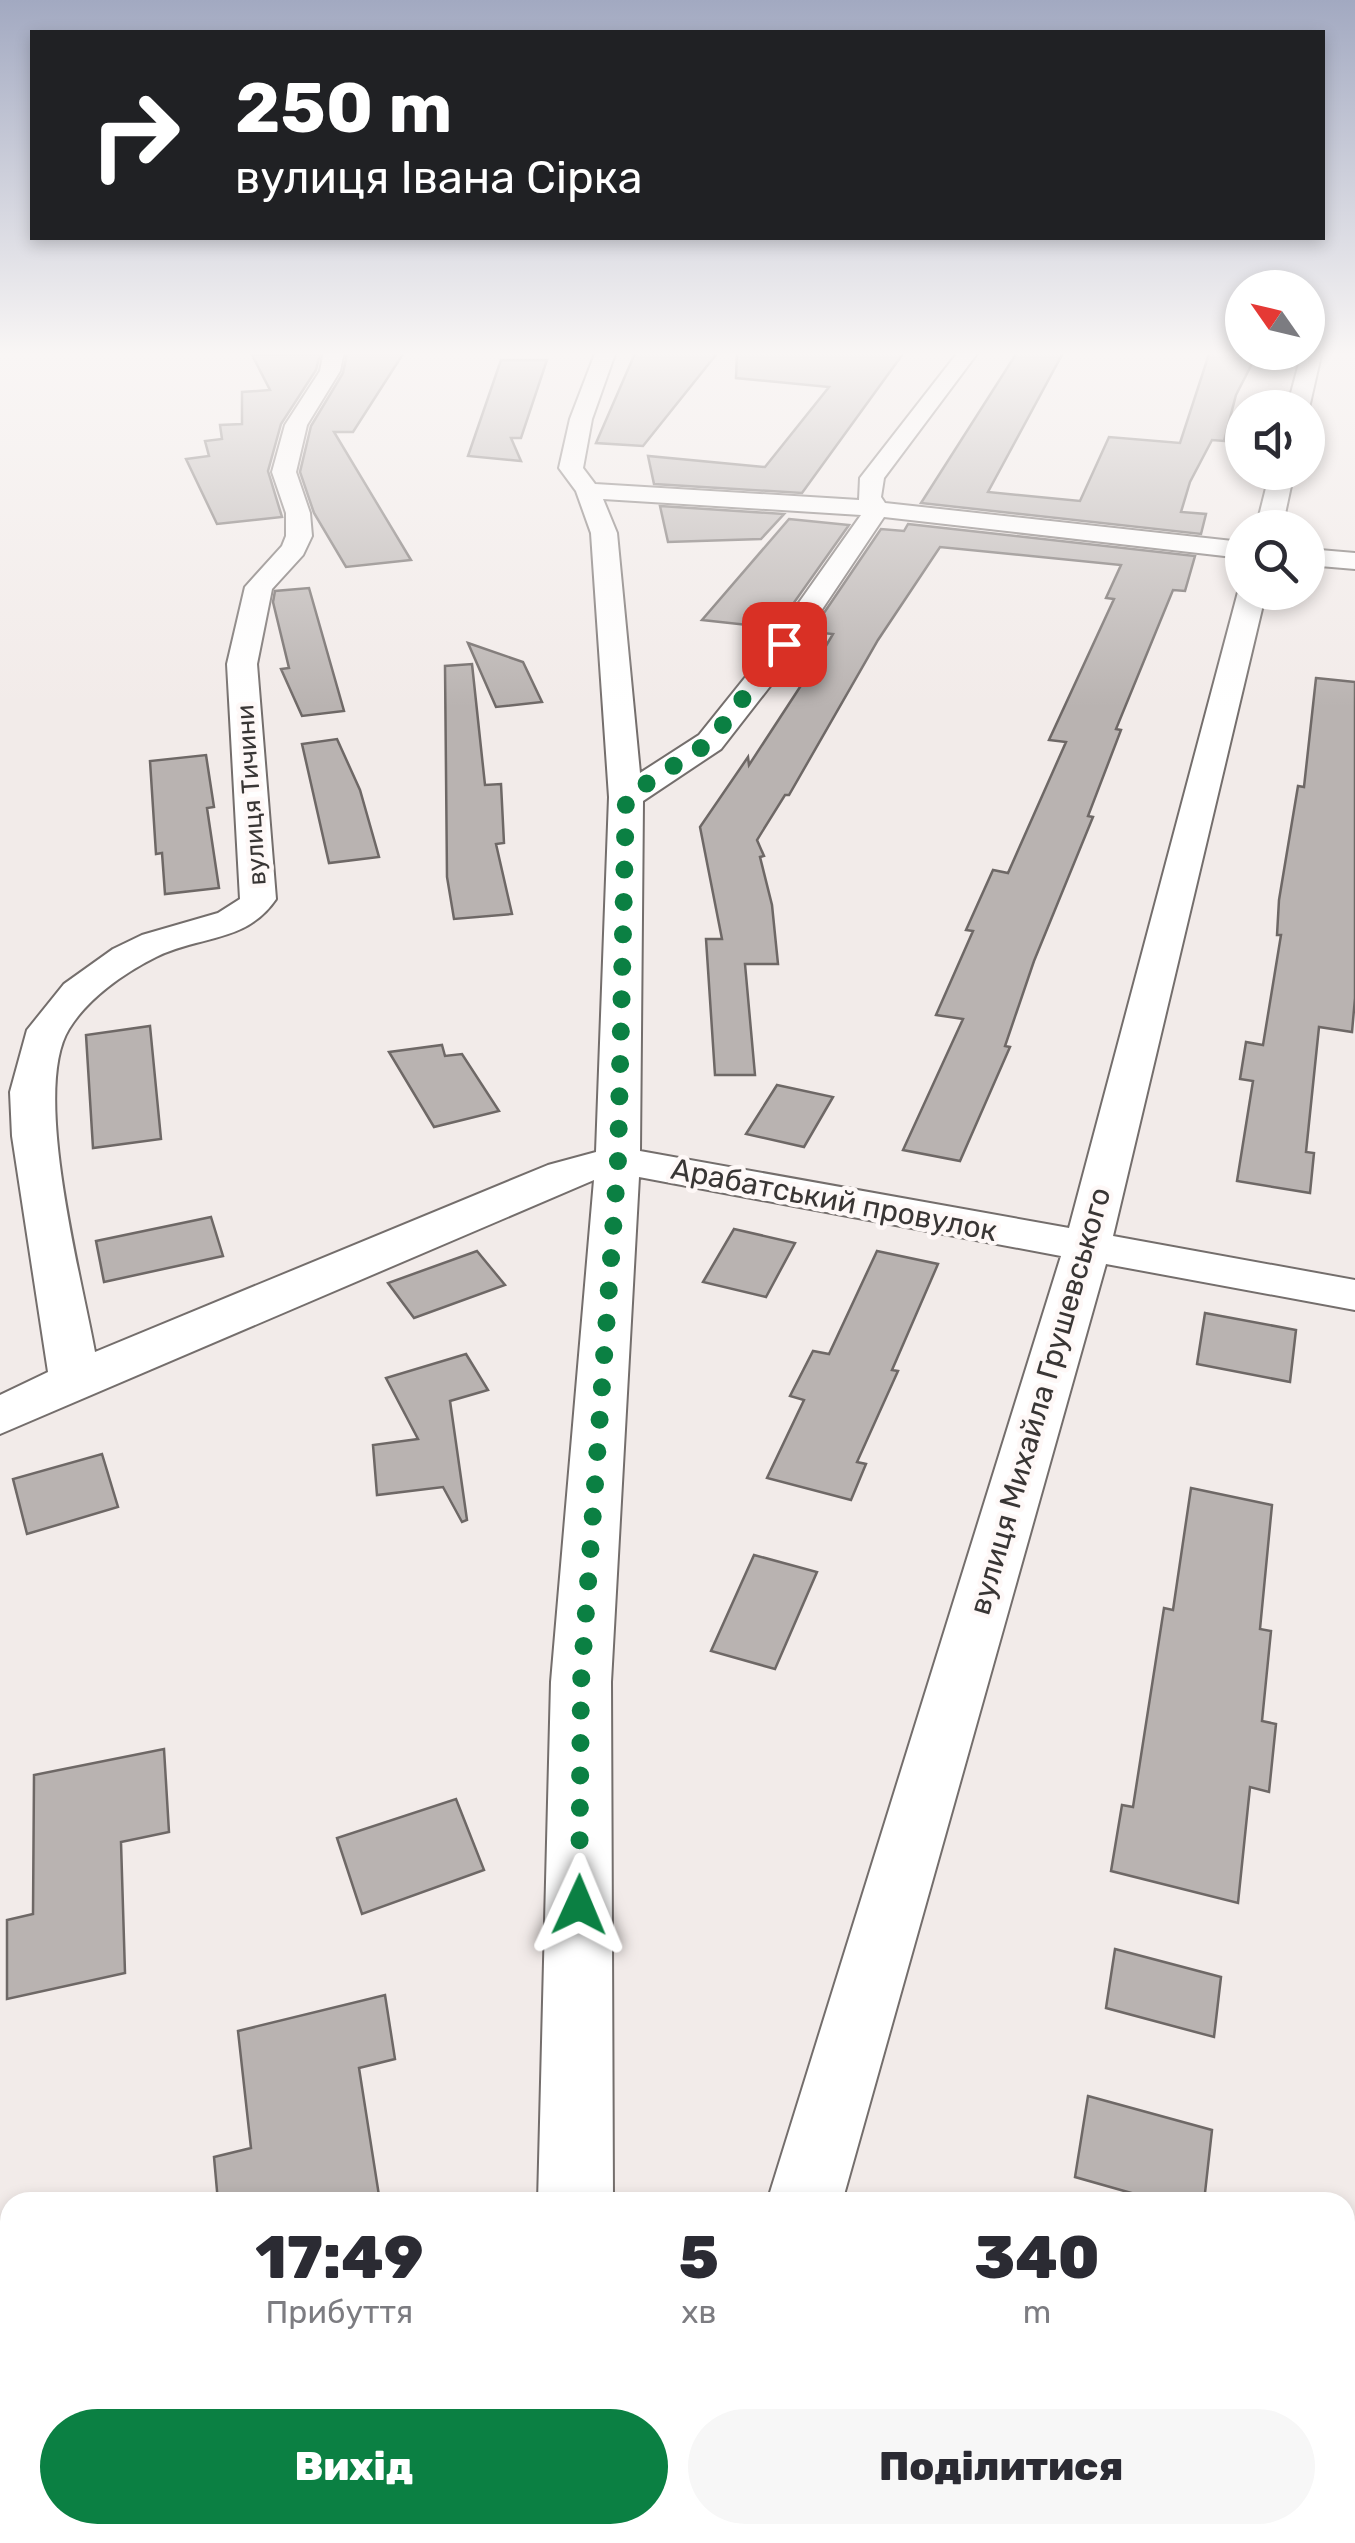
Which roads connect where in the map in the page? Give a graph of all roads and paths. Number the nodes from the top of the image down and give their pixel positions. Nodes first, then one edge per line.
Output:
1 (285, 470) edge
2 (572, 470) edge
3 (878, 470) edge
4 (588, 490) junction
5 (877, 510) junction
6 (1225, 548) edge
7 (1325, 558) edge
8 (1355, 562) edge
9 (1247, 610) edge
10 (626, 797) junction
11 (618, 1160) junction
12 (1087, 1247) junction
13 (1355, 1294) edge
14 (75, 1380) junction
15 (0, 1416) edge
16 (576, 2192) edge
17 (808, 2192) edge

1 - 14 street, вулиця Тичини
2 - 4 street
3 - 5 street
4 - 5 street
4 - 10 street
5 - 6 street
5 - 10 street
7 - 8 street
9 - 12 street, вулиця Михайла Грушевського
10 - 11 street
11 - 12 street, Арабатський провулок
11 - 14 street, Арабатський провулок
11 - 16 street
12 - 13 street, Арабатський провулок
12 - 17 street, вулиця Михайла Грушевського
14 - 15 street, Арабатський провулок

